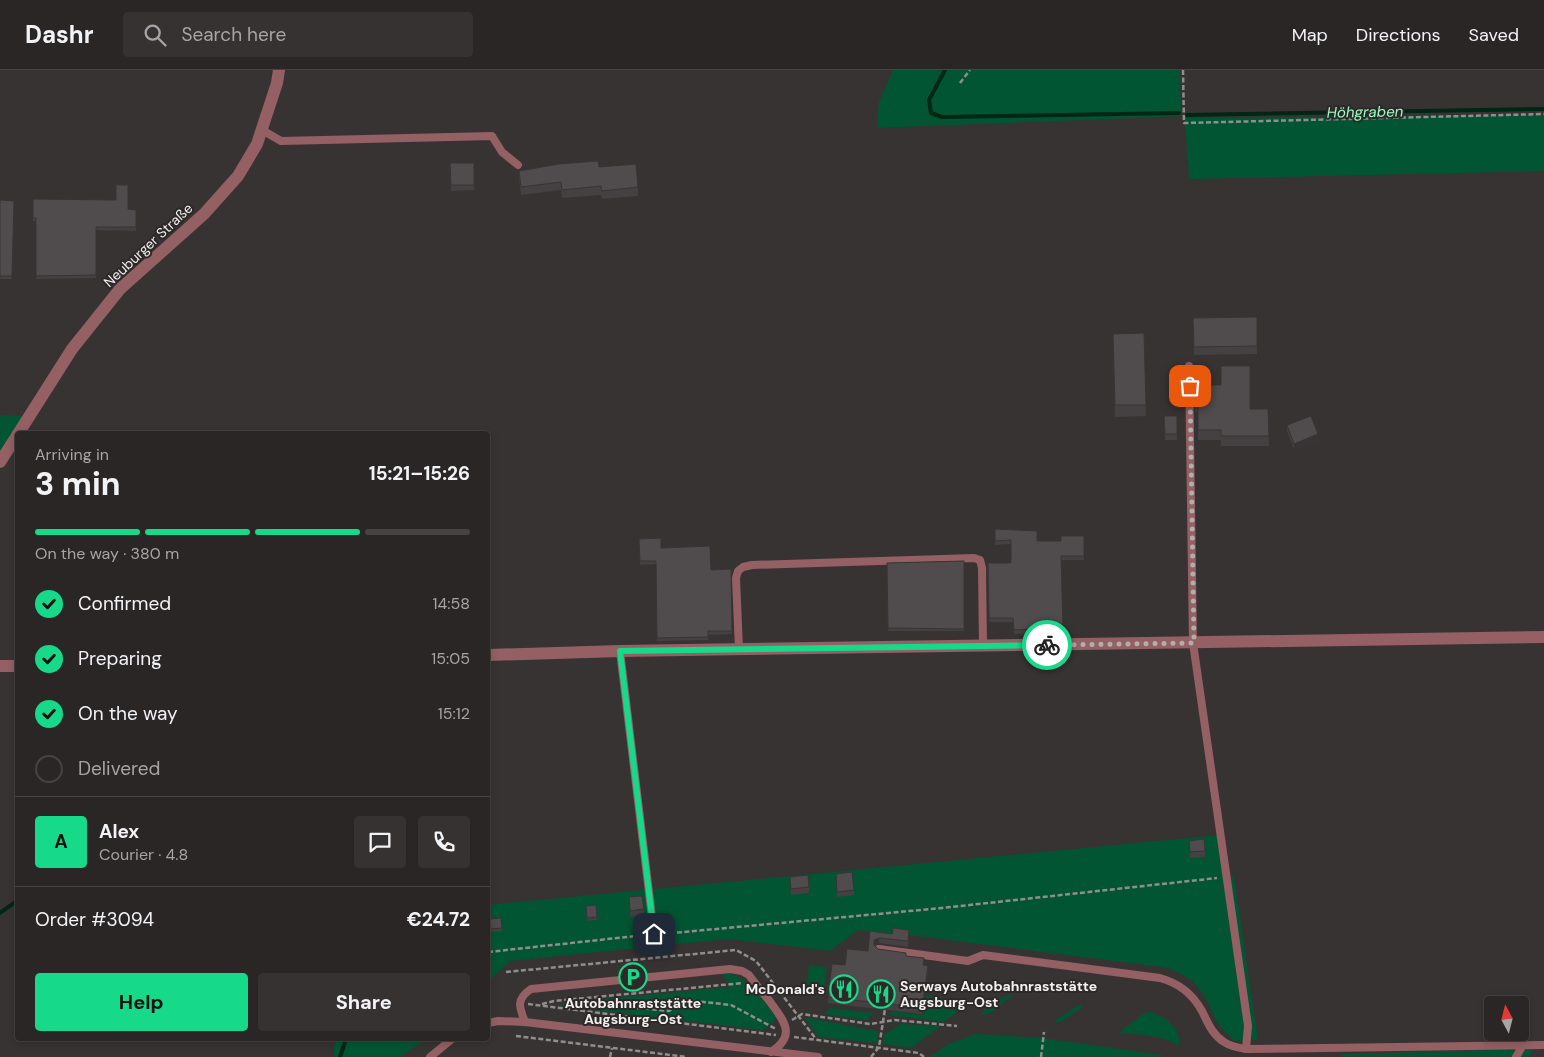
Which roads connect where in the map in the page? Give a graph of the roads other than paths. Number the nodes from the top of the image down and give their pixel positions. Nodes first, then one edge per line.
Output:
1 (279, 70) edge
2 (262, 130) junction
3 (518, 164) dead end
4 (1189, 366) dead end
5 (20, 431) edge
6 (15, 439) edge
7 (0, 462) edge
8 (1544, 637) edge
9 (1194, 643) junction
10 (983, 646) junction
11 (739, 649) junction
12 (620, 651) junction
13 (490, 655) edge
14 (0, 666) edge
15 (15, 666) edge
16 (654, 934) road end
17 (879, 949) edge
18 (524, 1022) junction
19 (490, 1023) edge
20 (450, 1041) edge
21 (1523, 1045) junction
22 (1544, 1045) edge
23 (1246, 1049) junction
24 (772, 1052) junction
25 (430, 1057) edge
26 (818, 1057) edge
27 (1516, 1057) edge

1 - 2 street, Neuburger Straße
2 - 3 lane
2 - 5 street, Neuburger Straße
4 - 9 lane
6 - 7 street, Neuburger Straße
8 - 9 street
9 - 10 street
9 - 23 lane
10 - 11 street
10 - 11 lane
11 - 12 street
12 - 13 street
12 - 16 lane
14 - 15 street
17 - 23 lane
18 - 19 lane
18 - 24 lane
18 - 24 lane
20 - 25 lane
21 - 22 lane
21 - 23 lane
21 - 27 lane
24 - 26 lane

